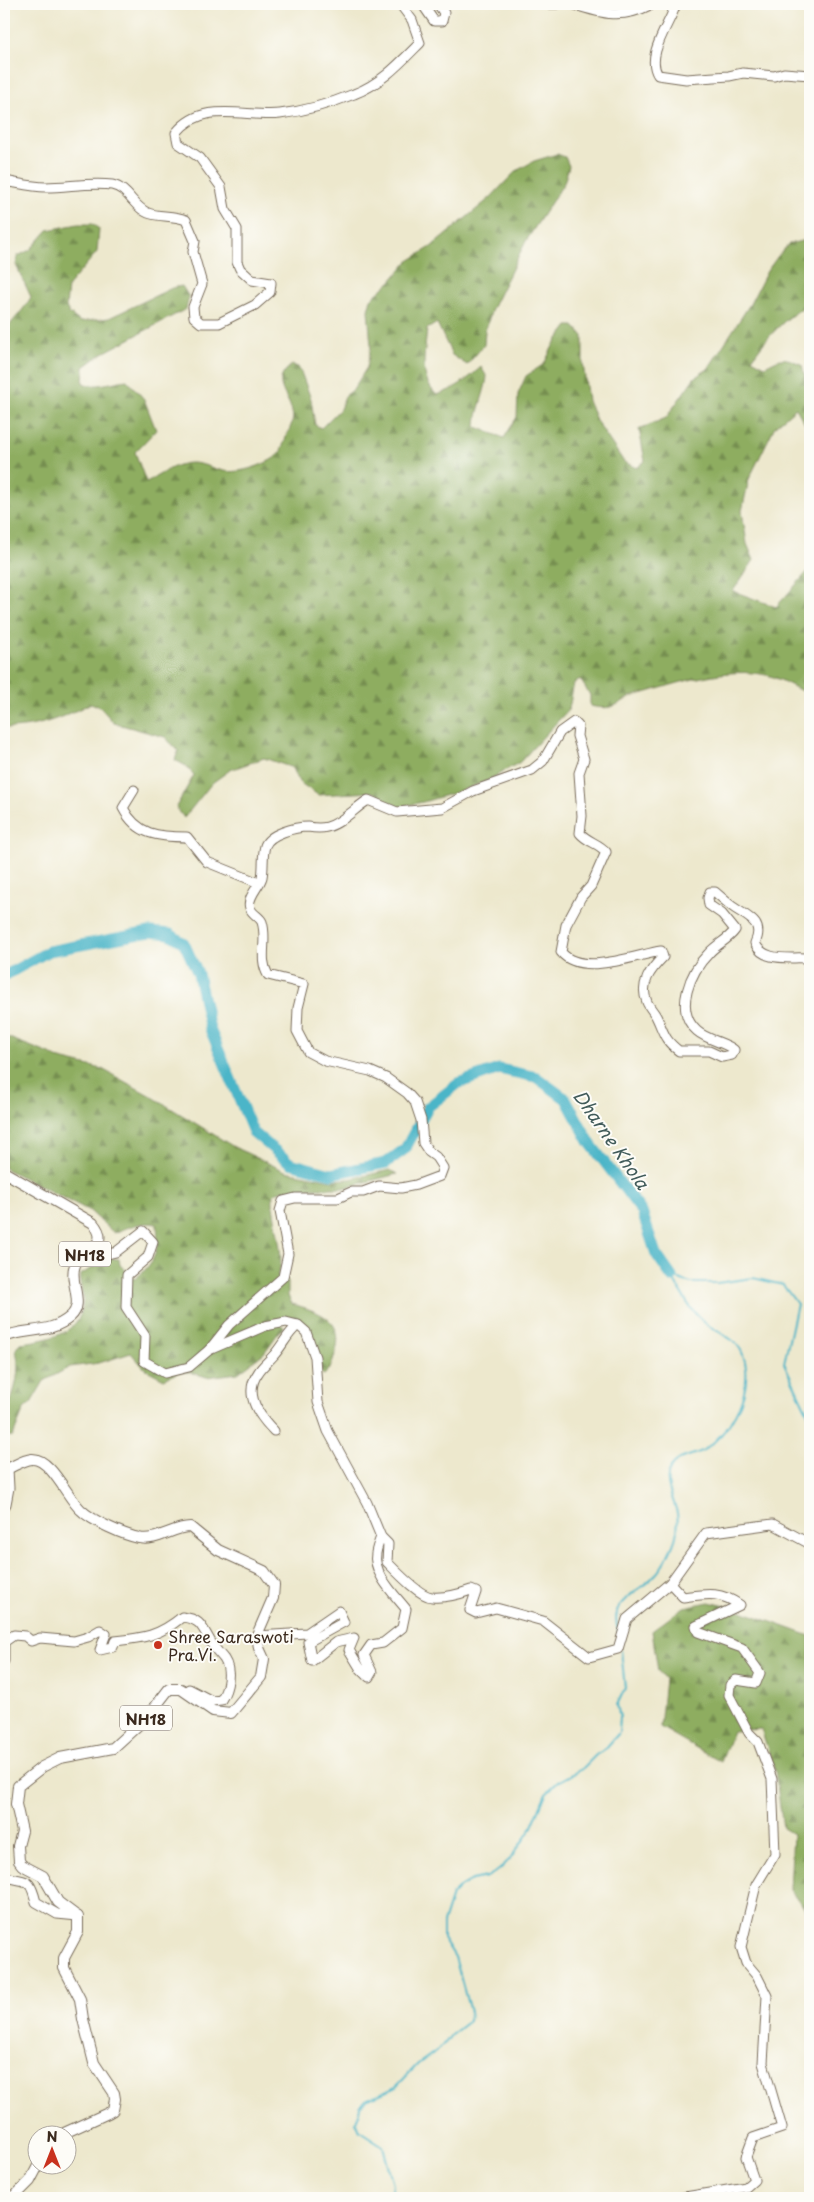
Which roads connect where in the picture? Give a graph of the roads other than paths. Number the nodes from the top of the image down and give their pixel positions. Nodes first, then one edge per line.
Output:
1 (400, 4) edge
2 (425, 4) edge
3 (438, 4) edge
4 (546, 4) edge
5 (557, 4) edge
6 (572, 4) edge
7 (652, 4) edge
8 (676, 4) edge
9 (810, 76) edge
10 (4, 181) edge
11 (134, 790) dead end
12 (259, 883) junction
13 (810, 961) edge
14 (4, 1172) edge
15 (97, 1244) junction
16 (298, 1325) junction
17 (4, 1336) edge
18 (210, 1350) junction
19 (274, 1431) dead end
20 (6, 1469) edge
21 (4, 1504) edge
22 (381, 1537) junction
23 (810, 1544) edge
24 (670, 1583) junction
25 (257, 1636) junction
26 (4, 1661) edge
27 (182, 1689) junction
28 (4, 1876) edge
29 (78, 1916) junction
30 (78, 2127) edge
31 (34, 2174) edge
32 (13, 2198) edge
33 (679, 2198) edge

1 - 10 street
2 - 3 street
4 - 5 street
6 - 7 street
8 - 9 street
11 - 12 street
12 - 13 street
12 - 18 street
14 - 15 main road, NH18
15 - 17 main road, NH18
15 - 18 street
16 - 18 street
16 - 19 street
16 - 22 street
20 - 21 street
20 - 25 main road
22 - 24 street
22 - 25 street
23 - 24 street
24 - 33 street
25 - 27 main road, NH18
26 - 27 street
27 - 29 main road, NH18
28 - 29 street
29 - 30 main road
31 - 32 main road

